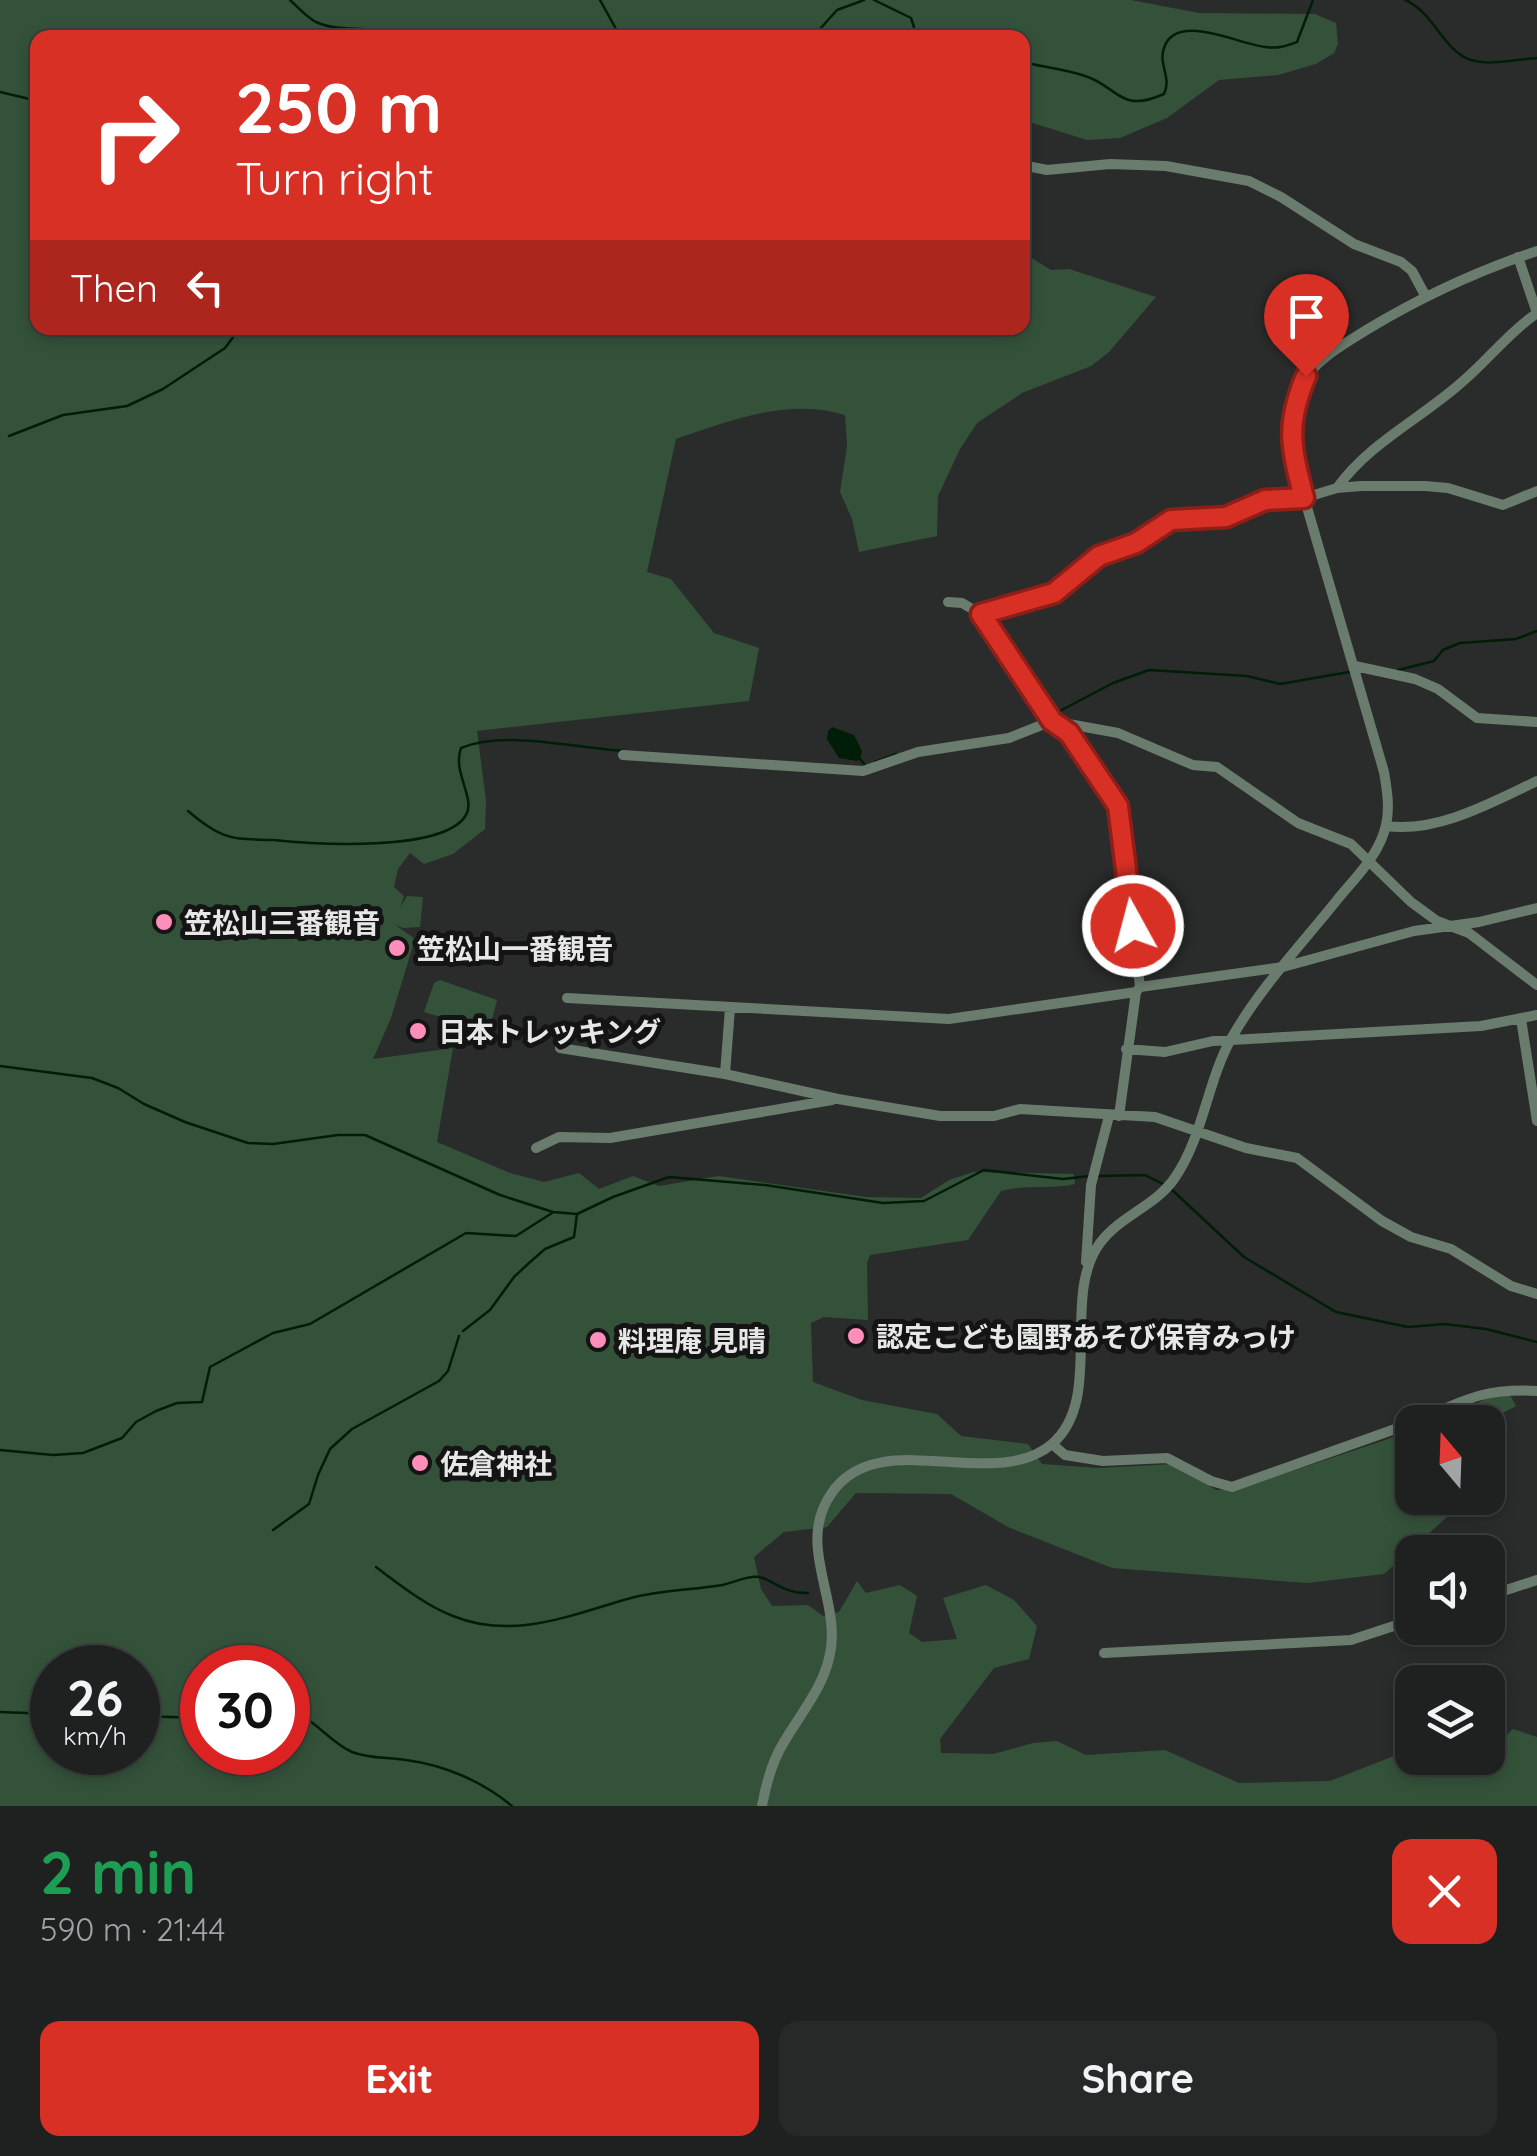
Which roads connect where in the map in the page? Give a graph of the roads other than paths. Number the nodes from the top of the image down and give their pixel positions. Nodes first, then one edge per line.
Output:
1 (1030, 167) edge
2 (1537, 251) edge
3 (1518, 258) junction
4 (1426, 295) junction
5 (1337, 488) junction
6 (1537, 491) edge
7 (1304, 498) junction
8 (948, 602) dead end
9 (981, 614) junction
10 (1355, 666) junction
11 (1052, 721) junction
12 (1537, 722) edge
13 (623, 755) dead end
14 (1537, 782) edge
15 (1386, 826) junction
16 (1370, 859) junction
17 (1537, 908) edge
18 (1454, 926) junction
19 (1283, 967) junction
20 (1537, 985) edge
21 (1138, 990) junction
22 (567, 998) dead end
23 (730, 1008) junction
24 (1537, 1015) edge
25 (1521, 1019) junction
26 (1230, 1040) junction
27 (560, 1048) dead end
28 (1126, 1050) junction
29 (725, 1074) junction
30 (838, 1100) junction
31 (1114, 1116) junction
32 (1537, 1121) edge
33 (1196, 1129) junction
34 (536, 1148) dead end
35 (1086, 1269) junction
36 (1537, 1294) edge
37 (1537, 1391) edge
38 (1455, 1405) edge
39 (1395, 1429) edge
40 (1052, 1444) junction
41 (1537, 1580) edge
42 (1505, 1590) edge
43 (1395, 1626) edge
44 (1104, 1653) dead end
45 (762, 1806) edge

1 - 4 street
2 - 3 street
3 - 4 street
3 - 5 street
4 - 7 street
5 - 6 street
5 - 7 street
7 - 9 street
7 - 10 street
8 - 9 street
9 - 11 street
10 - 12 street
10 - 15 street
11 - 13 street
11 - 16 street
11 - 21 street
14 - 15 street
15 - 16 street
16 - 18 street
16 - 19 street
17 - 18 street
18 - 19 street
18 - 20 street
19 - 21 street
19 - 26 street
21 - 23 street
21 - 28 street
22 - 23 street
23 - 29 street
24 - 25 street
25 - 26 street
25 - 32 street
26 - 28 street
26 - 33 street
27 - 29 street
28 - 31 street
29 - 30 street
30 - 31 street
30 - 34 street
31 - 33 street
31 - 35 street
33 - 35 street
33 - 36 street
35 - 40 street
37 - 38 street
39 - 40 street
40 - 45 street
41 - 42 street
43 - 44 street

